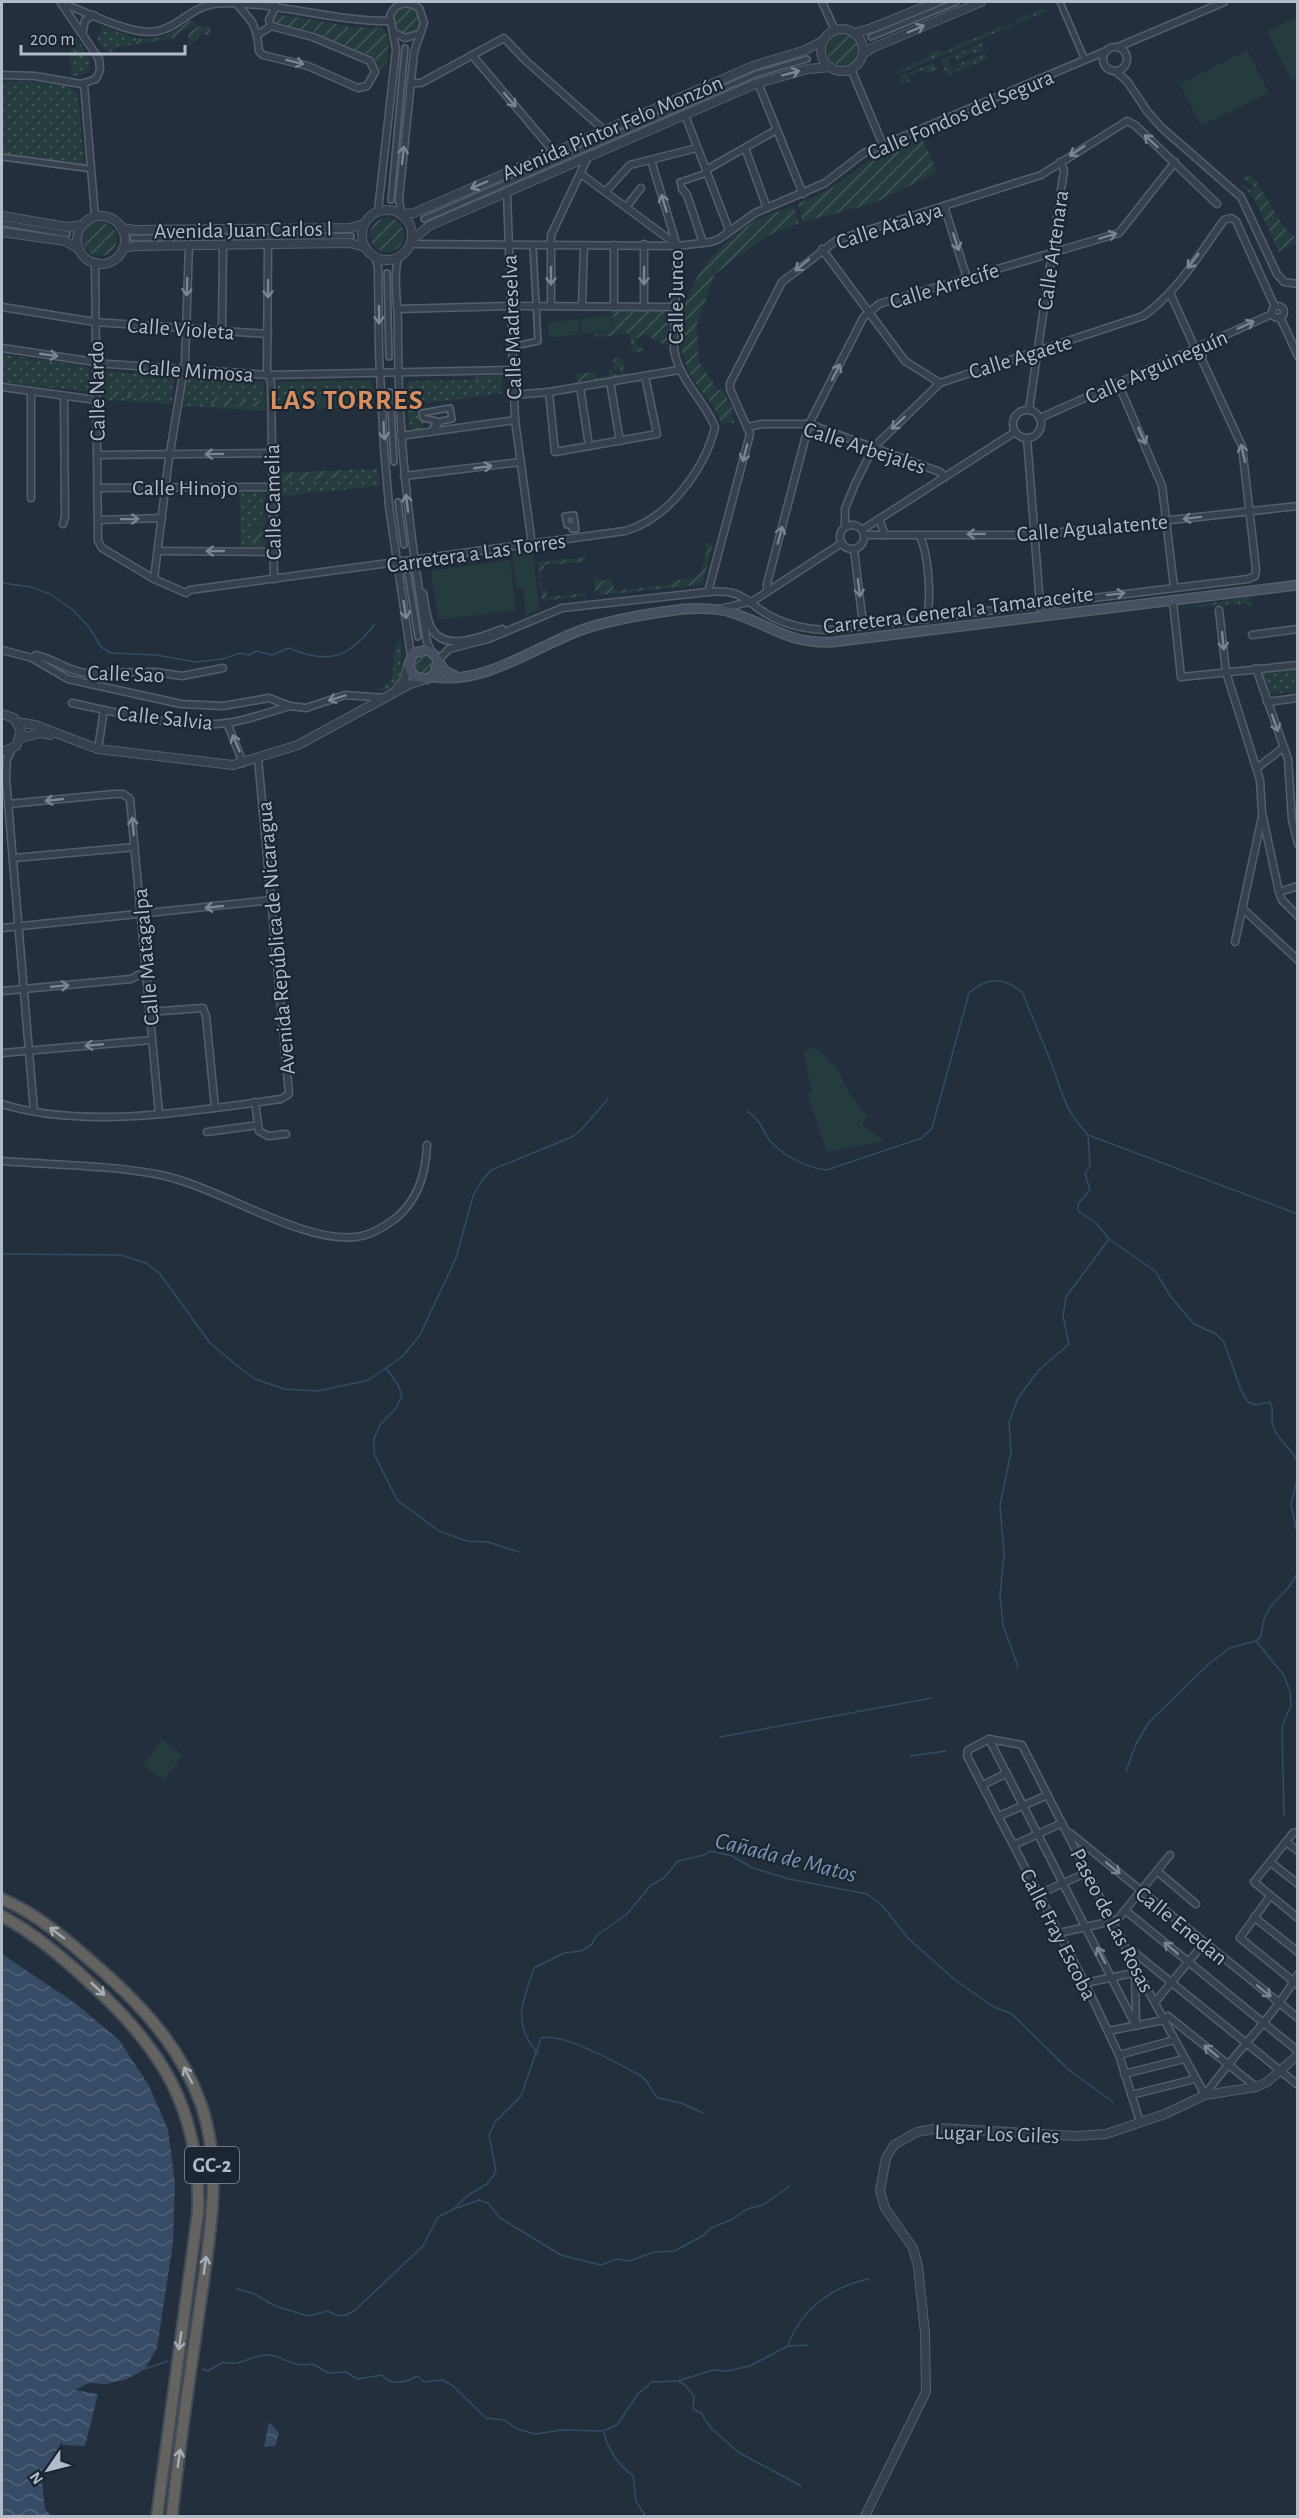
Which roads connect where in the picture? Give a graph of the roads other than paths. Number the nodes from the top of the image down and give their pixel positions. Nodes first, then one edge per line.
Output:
1 (61, 2) edge
2 (423, 2) edge
3 (822, 2) edge
4 (936, 2) edge
5 (956, 2) edge
6 (981, 2) edge
7 (1060, 2) edge
8 (1224, 2) edge
9 (237, 4) junction
10 (276, 6) junction
11 (419, 8) junction
12 (95, 15) junction
13 (389, 21) junction
14 (252, 22) junction
15 (271, 26) junction
16 (834, 30) junction
17 (392, 31) junction
18 (419, 33) junction
19 (855, 33) junction
20 (84, 34) junction
21 (257, 35) junction
22 (871, 37) dead end
23 (1134, 41) junction
24 (823, 42) junction
25 (405, 48) dead end
26 (1118, 48) junction
27 (1106, 51) junction
28 (863, 54) junction
29 (472, 55) junction
30 (807, 59) dead end
31 (1087, 60) junction
32 (1126, 60) junction
33 (1105, 64) junction
34 (830, 67) junction
35 (851, 69) junction
36 (1115, 71) junction
37 (2, 75) edge
38 (1127, 81) junction
39 (410, 83) junction
40 (758, 83) junction
41 (84, 84) junction
42 (685, 115) junction
43 (604, 130) junction
44 (776, 130) junction
45 (883, 145) junction
46 (697, 148) junction
47 (745, 148) junction
48 (554, 152) junction
49 (2, 157) edge
50 (588, 157) junction
51 (651, 160) junction
52 (1060, 162) junction
53 (1174, 162) junction
54 (568, 165) junction
55 (91, 169) junction
56 (707, 171) junction
57 (581, 174) junction
58 (577, 181) junction
59 (641, 188) dead end
60 (682, 189) joint
61 (606, 191) junction
62 (507, 192) junction
63 (803, 194) junction
64 (391, 200) dead end
65 (1216, 204) dead end
66 (627, 206) junction
67 (944, 206) junction
68 (766, 208) junction
69 (378, 211) junction
70 (402, 214) junction
71 (2, 216) edge
72 (95, 216) junction
73 (424, 219) dead end
74 (2, 223) edge
75 (364, 224) junction
76 (82, 225) junction
77 (121, 228) junction
78 (729, 230) junction
79 (2, 232) edge
80 (67, 234) dead end
81 (351, 236) dead end
82 (133, 238) dead end
83 (412, 242) junction
84 (703, 243) junction
85 (268, 244) junction
86 (645, 244) junction
87 (189, 245) junction
88 (223, 245) junction
89 (509, 245) junction
90 (584, 245) junction
91 (614, 245) junction
92 (533, 246) junction
93 (550, 246) junction
94 (677, 246) junction
95 (365, 247) junction
96 (123, 248) junction
97 (79, 249) junction
98 (822, 249) junction
99 (1052, 253) junction
100 (375, 257) junction
101 (398, 258) junction
102 (95, 262) junction
103 (387, 273) dead end
104 (967, 278) junction
105 (1298, 284) edge
106 (1170, 293) junction
107 (510, 306) junction
108 (535, 306) junction
109 (550, 306) junction
110 (582, 306) junction
111 (2, 307) edge
112 (614, 307) junction
113 (644, 307) junction
114 (676, 307) junction
115 (1275, 307) junction
116 (398, 309) junction
117 (869, 312) junction
118 (1272, 314) junction
119 (1280, 317) junction
120 (95, 322) junction
121 (186, 329) junction
122 (222, 332) junction
123 (268, 334) junction
124 (1203, 344) junction
125 (511, 347) junction
126 (2, 348) edge
127 (1195, 348) junction
128 (1038, 350) junction
129 (1298, 356) edge
130 (389, 357) dead end
131 (96, 361) junction
132 (184, 368) junction
133 (512, 370) junction
134 (679, 370) junction
135 (380, 373) junction
136 (397, 373) junction
137 (269, 375) junction
138 (645, 376) junction
139 (610, 382) junction
140 (940, 382) junction
141 (1118, 383) junction
142 (2, 387) edge
143 (580, 387) junction
144 (31, 391) junction
145 (390, 392) dead end
146 (549, 392) junction
147 (513, 395) junction
148 (64, 396) junction
149 (96, 400) junction
150 (1029, 410) junction
151 (1040, 418) junction
152 (515, 420) junction
153 (809, 424) junction
154 (436, 427) joint
155 (714, 427) joint
156 (747, 427) junction
157 (1015, 432) junction
158 (400, 436) junction
159 (1027, 438) junction
160 (620, 441) junction
161 (589, 446) junction
162 (873, 448) junction
163 (272, 453) junction
164 (97, 455) junction
165 (170, 455) junction
166 (394, 462) dead end
167 (520, 462) junction
168 (404, 476) junction
169 (945, 477) junction
170 (166, 487) junction
171 (272, 487) junction
172 (98, 488) junction
173 (31, 498) dead end
174 (398, 502) dead end
175 (1298, 506) edge
176 (1250, 511) junction
177 (162, 518) junction
178 (879, 519) junction
179 (98, 520) junction
180 (1167, 521) junction
181 (63, 524) dead end
182 (846, 527) junction
183 (863, 533) junction
184 (885, 535) junction
185 (919, 535) junction
186 (1034, 535) junction
187 (842, 543) junction
188 (532, 544) junction
189 (404, 545) dead end
190 (854, 549) junction
191 (158, 551) junction
192 (273, 552) junction
193 (414, 561) junction
194 (398, 563) junction
195 (408, 574) dead end
196 (154, 579) junction
197 (274, 579) junction
198 (418, 580) junction
199 (1298, 585) edge
200 (1174, 587) junction
201 (708, 592) junction
202 (767, 592) junction
203 (753, 601) junction
204 (1173, 602) junction
205 (1040, 605) junction
206 (1219, 610) dead end
207 (715, 611) junction
208 (1080, 613) junction
209 (1041, 617) junction
210 (925, 620) junction
211 (867, 625) junction
212 (514, 627) junction
213 (1298, 629) edge
214 (1252, 635) dead end
215 (418, 637) dead end
216 (2, 650) edge
217 (431, 651) junction
218 (411, 656) junction
219 (32, 658) junction
220 (438, 660) junction
221 (1298, 665) edge
222 (408, 666) junction
223 (223, 668) dead end
224 (1256, 668) junction
225 (1226, 672) junction
226 (459, 676) junction
227 (432, 677) junction
228 (423, 680) junction
229 (386, 698) junction
230 (1296, 698) edge
231 (1267, 702) junction
232 (72, 703) dead end
233 (290, 706) junction
234 (104, 710) junction
235 (2, 714) edge
236 (17, 722) junction
237 (227, 723) junction
238 (58, 735) junction
239 (20, 738) junction
240 (1284, 747) junction
241 (98, 748) junction
242 (12, 749) junction
243 (2, 752) edge
244 (258, 758) junction
245 (243, 763) junction
246 (2, 765) edge
247 (1257, 768) junction
248 (6, 778) junction
249 (8, 804) junction
250 (1262, 813) junction
251 (1298, 844) edge
252 (135, 847) junction
253 (14, 858) junction
254 (1298, 886) edge
255 (1279, 892) junction
256 (272, 900) junction
257 (1242, 908) junction
258 (141, 915) junction
259 (1298, 916) edge
260 (19, 926) junction
261 (2, 928) edge
262 (1235, 942) dead end
263 (1298, 960) edge
264 (146, 971) junction
265 (25, 989) junction
266 (2, 991) edge
267 (149, 1012) junction
268 (152, 1040) junction
269 (31, 1051) junction
270 (2, 1053) edge
271 (255, 1102) junction
272 (2, 1104) edge
273 (215, 1108) junction
274 (34, 1111) junction
275 (159, 1114) junction
276 (258, 1125) junction
277 (207, 1132) dead end
278 (286, 1134) dead end
279 (427, 1145) dead end
280 (2, 1161) edge
281 (989, 1739) junction
282 (1007, 1773) junction
283 (983, 1785) junction
284 (1048, 1795) junction
285 (1024, 1805) junction
286 (999, 1816) junction
287 (1062, 1823) junction
288 (1067, 1831) junction
289 (1295, 1832) edge
290 (1038, 1833) junction
291 (1286, 1842) junction
292 (1014, 1845) junction
293 (1298, 1851) edge
294 (1170, 1855) dead end
295 (1270, 1862) junction
296 (1157, 1871) junction
297 (1088, 1872) junction
298 (1064, 1883) junction
299 (1298, 1884) edge
300 (1141, 1891) junction
301 (1039, 1894) junction
302 (1270, 1896) junction
303 (2, 1899) edge
304 (1196, 1904) dead end
305 (1125, 1911) junction
306 (2, 1916) edge
307 (1254, 1917) junction
308 (1298, 1918) edge
309 (1113, 1922) junction
310 (1087, 1927) junction
311 (1059, 1933) junction
312 (1204, 1943) junction
313 (1128, 1951) junction
314 (1298, 1952) edge
315 (1188, 1963) junction
316 (1138, 1972) junction
317 (1298, 1974) edge
318 (1113, 1978) junction
319 (1085, 1983) junction
320 (1170, 1983) junction
321 (1295, 1983) edge
322 (1155, 2002) junction
323 (1278, 2003) junction
324 (1298, 2018) edge
325 (1164, 2019) junction
326 (1262, 2023) junction
327 (1137, 2026) junction
328 (1108, 2031) junction
329 (1174, 2040) junction
330 (1244, 2043) junction
331 (1298, 2053) edge
332 (1119, 2055) junction
333 (1184, 2058) junction
334 (1227, 2064) junction
335 (1280, 2071) junction
336 (1124, 2074) junction
337 (1195, 2079) junction
338 (1298, 2085) edge
339 (1256, 2087) junction
340 (1131, 2095) junction
341 (1205, 2095) junction
342 (1140, 2122) junction
343 (157, 2517) edge
344 (172, 2517) edge
345 (865, 2517) edge

1 - 12 street
1 - 20 street
2 - 11 street
3 - 16 street
4 - 19 street
5 - 22 street
28 -> 6 street
7 - 31 street
8 - 23 street
9 - 10 street
9 - 12 street
9 - 14 street
10 - 13 street
10 - 15 street
11 - 13 street
11 - 18 street
12 - 20 street
13 - 17 street
14 - 15 street
14 - 21 street
15 - 21 street
21 -> 15 street
16 - 19 street
16 - 24 street
17 - 18 street
17 - 69 street
18 - 39 street
19 - 28 street
20 - 41 street
23 - 26 street
23 - 32 street
24 - 34 street
24 - 43 street, Avenida Pintor Felo Monzón
25 - 64 street
26 - 27 street
26 - 32 street
27 - 31 street, Calle Fondos del Segura
27 - 33 street
28 - 35 street
29 - 39 street
29 - 43 street
29 -> 48 street
30 - 73 street, Avenida Pintor Felo Monzón
31 - 33 street
31 - 45 street, Calle Fondos del Segura
32 - 36 street
32 - 38 street
33 - 36 street
34 - 35 street
40 -> 34 street, Avenida Pintor Felo Monzón
35 - 45 street
36 - 38 street
37 - 41 street
38 - 105 street
70 -> 39 street
40 - 42 street, Avenida Pintor Felo Monzón
40 - 44 street
41 - 55 street
42 - 46 street
42 - 50 street, Avenida Pintor Felo Monzón
43 - 48 street, Avenida Pintor Felo Monzón
44 - 47 street
44 - 63 street
45 - 63 street, Calle Fondos del Segura
46 - 51 street
46 - 56 street
47 - 56 street
47 - 68 street
48 -> 70 street, Avenida Pintor Felo Monzón
49 - 55 street
50 - 54 street, Avenida Pintor Felo Monzón
50 - 57 street, Calle Madreselva
51 - 61 street
94 -> 51 street, Calle Junco
53 -> 52 street, Calle Atalaya
52 - 67 street, Calle Atalaya
52 - 99 street, Calle Artenara
53 - 65 street, Calle Atalaya
99 -> 53 street, Calle Arrecife
54 - 58 street
54 - 62 street, Avenida Pintor Felo Monzón
55 - 72 street
56 - 60 street
56 - 78 street
57 - 58 street, Calle Madreselva
57 - 61 street
58 - 93 street, Calle Madreselva
59 - 66 street
60 - 84 street
61 - 66 street
62 - 83 street, Avenida Pintor Felo Monzón
62 - 89 street, Calle Madreselva
63 - 68 street, Calle Fondos del Segura
66 - 94 street
67 - 98 street, Calle Atalaya
67 -> 104 street
68 - 78 street, Calle Fondos del Segura
69 - 70 street
69 - 75 street
70 - 83 street
71 - 76 street
72 - 76 street
72 - 77 street
74 - 80 street
75 - 77 street, Avenida Juan Carlos I
75 - 95 street
76 - 97 street
77 - 96 street
78 - 84 street, Calle Fondos del Segura
79 - 97 street
81 - 82 street, Avenida Juan Carlos I
83 - 89 street, Calle Fondos del Segura
83 - 101 street
84 - 94 street, Calle Fondos del Segura
85 - 88 street, Avenida Juan Carlos I
85 - 95 street, Avenida Juan Carlos I
85 -> 123 street, Calle Camelia
86 - 91 street, Calle Fondos del Segura
86 - 94 street, Calle Fondos del Segura
86 -> 113 street
87 - 88 street, Avenida Juan Carlos I
87 - 96 street, Avenida Juan Carlos I
87 -> 121 street
88 - 122 street
89 - 92 street, Calle Fondos del Segura
89 - 107 street, Calle Madreselva
90 - 91 street, Calle Fondos del Segura
90 - 93 street, Calle Fondos del Segura
90 - 110 street
91 - 112 street
92 - 93 street, Calle Fondos del Segura
92 - 108 street
93 -> 109 street, Calle Madreselva
94 - 114 street, Calle Junco
95 - 100 street
96 - 102 street
97 - 102 street
98 - 117 street
98 -> 156 street, Calle Atalaya
99 - 104 street, Calle Arrecife
99 - 128 street, Calle Artenara
100 - 101 street
100 -> 135 street
101 - 116 street
102 - 120 street, Calle Nardo
103 - 130 street
104 - 117 street, Calle Arrecife
115 -> 106 street, Calle Agaete
106 - 127 street
106 - 128 street, Calle Agaete
107 - 108 street
107 - 116 street
107 - 125 street, Calle Madreselva
108 - 109 street
108 - 125 street
109 - 110 street
110 - 112 street
111 - 120 street, Calle Violeta
112 - 113 street
113 - 114 street
114 - 134 street, Calle Junco
115 - 118 street
115 - 119 street
116 - 136 street
117 - 140 street
153 -> 117 street, Calle Arrecife
118 - 119 street
124 -> 118 street, Calle Arguineguín
119 - 129 street
120 - 121 street, Calle Violeta
120 - 131 street, Calle Nardo
121 - 122 street, Calle Violeta
121 - 132 street
122 - 123 street, Calle Violeta
123 - 137 street, Calle Camelia
124 - 127 street, Calle Arguineguín
176 -> 124 street
125 - 133 street, Calle Madreselva
126 -> 131 street, Calle Mimosa
127 - 141 street, Calle Arguineguín
128 - 140 street, Calle Agaete
128 - 150 street, Calle Artenara
131 - 132 street, Calle Mimosa
131 - 149 street, Calle Nardo
132 - 137 street, Calle Mimosa
132 - 165 street
133 - 136 street, Calle Mimosa
133 - 147 street, Calle Madreselva
134 - 138 street
134 - 155 street, Calle Junco
135 - 136 street, Calle Mimosa
135 - 137 street, Calle Mimosa
135 -> 194 street
136 - 158 street
137 - 163 street, Calle Camelia
138 - 139 street
138 - 160 street
139 - 143 street
139 - 160 street
140 -> 162 street, Calle Agaete
141 - 151 street, Calle Arguineguín
141 -> 180 street
142 - 144 street
143 - 146 street
143 - 161 street
144 - 148 street
144 - 173 street
145 - 166 street
146 - 147 street
146 - 161 street
147 - 152 street, Calle Madreselva
148 - 149 street
148 - 181 street
149 - 164 street, Calle Nardo
150 - 151 street
150 - 157 street
151 - 159 street
152 - 158 street
152 - 167 street, Calle Madreselva
153 - 156 street, Calle Arbejales
153 - 162 street, Calle Arbejales
202 -> 153 street, Calle Arrecife
154 - 154 street
155 - 188 street, Carretera a Las Torres
156 -> 201 street, Calle Atalaya
157 - 159 street
157 - 169 street
158 - 168 street
159 - 186 street
160 - 161 street
162 - 169 street, Calle Arbejales
162 - 182 street, Calle Agaete
163 -> 165 street
163 - 171 street, Calle Camelia
164 - 165 street
164 - 172 street, Calle Nardo
165 - 170 street
168 -> 167 street
167 - 188 street, Calle Madreselva
193 -> 168 street
169 - 178 street
170 - 171 street, Calle Hinojo
170 - 172 street, Calle Hinojo
170 - 177 street
171 - 192 street, Calle Camelia
172 - 179 street, Calle Nardo
174 - 189 street
175 - 176 street, Calle Agualatente
176 -> 180 street, Calle Agualatente
176 - 200 street
179 -> 177 street
177 - 191 street
178 - 183 street
178 - 184 street
179 - 196 street, Calle Nardo
180 - 186 street, Calle Agualatente
180 - 200 street
182 - 183 street
182 - 187 street
183 - 184 street, Calle Agualatente
183 - 190 street
184 - 185 street, Calle Agualatente
186 -> 185 street, Calle Agualatente
185 - 210 street
186 - 205 street
187 - 190 street
187 - 202 street
188 - 193 street, Carretera a Las Torres
190 -> 211 street
192 -> 191 street
191 - 196 street
192 - 197 street, Calle Camelia
193 - 194 street, Carretera a Las Torres
193 - 198 street
194 - 197 street, Carretera a Las Torres
194 -> 218 street
195 - 215 street
196 - 197 street, Carretera a Las Torres
198 - 212 street
198 - 217 street
199 - 204 main road, Carretera General a Tamaraceite
205 -> 200 street
201 - 203 street
201 - 212 street
202 - 203 street
203 - 207 street
203 - 211 street
204 - 208 main road, Carretera General a Tamaraceite
204 - 225 street
205 - 208 main road
205 - 209 street
205 - 210 street
206 -> 225 street
207 - 209 main road, Carretera General a Tamaraceite
207 - 226 main road, Carretera General a Tamaraceite
208 - 209 main road, Carretera General a Tamaraceite
210 - 211 street
212 - 220 street
213 - 214 street
216 - 219 street
217 - 218 main road
217 - 220 main road
218 - 222 main road
219 - 223 street, Calle Sao
219 - 233 street
220 - 226 main road
220 - 227 main road
221 - 224 street
222 - 228 main road
222 - 229 street
224 - 225 street
224 - 231 street
225 - 247 street
226 - 227 main road, Carretera General a Tamaraceite
227 - 228 main road
228 - 229 street
229 -> 233 street
229 - 244 street
230 - 231 street
231 -> 240 street
232 - 234 street, Calle Salvia
233 - 237 street, Calle Salvia
234 - 237 street, Calle Salvia
234 - 241 street, Calle Salvia
235 - 236 street
236 - 238 street
236 - 239 street
245 -> 237 street, Calle Salvia
238 - 239 street
238 - 241 street
239 - 242 street
240 - 247 street
240 - 251 street
241 - 245 street
242 - 243 street
242 - 248 street
244 - 245 street
244 - 256 street, Avenida República de Nicaragua
246 - 248 street
247 - 250 street
248 - 249 street
252 -> 249 street, Calle Matagalpa
249 - 253 street
250 - 255 street
250 - 257 street
252 - 253 street
252 - 258 street, Calle Matagalpa
253 - 260 street
254 - 255 street
255 - 259 street
256 -> 258 street
256 - 271 street, Avenida República de Nicaragua
257 - 262 street
257 - 263 street
258 - 260 street
258 - 264 street, Calle Matagalpa
260 - 261 street
260 - 265 street
265 -> 264 street
264 - 267 street, Calle Matagalpa
265 - 266 street
265 - 269 street
267 - 268 street, Calle Matagalpa
267 - 273 street
268 -> 269 street
268 - 275 street, Calle Matagalpa
269 - 270 street
269 - 274 street
271 - 273 street
271 - 276 street, Avenida República de Nicaragua
272 - 274 street
273 - 275 street
274 - 275 street
276 - 277 street
276 - 278 street
279 - 280 street
281 - 282 street
281 - 283 street, Calle Fray Escoba
281 - 284 street, Paseo de Las Rosas
282 - 283 street
282 - 285 street
283 - 286 street, Calle Fray Escoba
284 - 285 street
284 - 287 street, Paseo de Las Rosas
285 - 286 street
285 - 290 street
286 - 292 street, Calle Fray Escoba
287 - 288 street, Paseo de Las Rosas
287 - 290 street
288 - 297 street, Paseo de Las Rosas
288 -> 300 street, Calle Enedan
289 - 291 street
290 - 292 street
290 - 298 street
291 - 293 street
291 - 295 street
292 - 301 street, Calle Fray Escoba
294 - 296 street
295 - 299 street
295 - 302 street
296 - 300 street
296 - 304 street
297 - 298 street
297 - 309 street, Paseo de Las Rosas
298 - 301 street
298 - 310 street
300 - 305 street
300 - 312 street, Calle Enedan
301 - 311 street, Calle Fray Escoba
302 - 307 street
302 - 308 street
344 -> 303 highway, GC-2
305 - 309 street
315 -> 305 street
306 -> 343 highway, GC-2
307 - 314 street
307 - 321 street
309 - 310 street
309 - 313 street, Paseo de Las Rosas
310 - 311 street
318 -> 310 street
311 - 319 street, Calle Fray Escoba
312 - 315 street
312 -> 323 street, Calle Enedan
313 - 316 street, Paseo de Las Rosas
313 - 320 street
315 - 320 street
315 - 326 street
316 - 318 street
316 - 322 street, Paseo de Las Rosas
316 - 327 street
317 - 321 street
318 - 319 street
318 - 327 street
319 - 328 street, Calle Fray Escoba
320 - 322 street
320 - 330 street
321 - 323 street
322 - 325 street, Paseo de Las Rosas
323 - 324 street, Calle Enedan
323 - 326 street
325 - 327 street
325 - 329 street, Paseo de Las Rosas
334 -> 325 street
326 - 330 street
326 - 331 street
327 - 328 street
328 - 332 street, Calle Fray Escoba
329 - 332 street
329 - 333 street, Paseo de Las Rosas
330 - 334 street
330 - 335 street
331 - 335 street
332 - 336 street, Calle Fray Escoba
333 - 336 street
333 - 337 street, Paseo de Las Rosas
334 - 339 street
334 - 341 street
335 - 338 street
335 - 339 street
336 - 340 street, Calle Fray Escoba
337 - 340 street
337 - 341 street, Paseo de Las Rosas
339 - 341 street, Lugar Los Giles
340 - 342 street, Calle Fray Escoba
341 - 342 street, Lugar Los Giles
342 - 345 street, Lugar Los Giles

